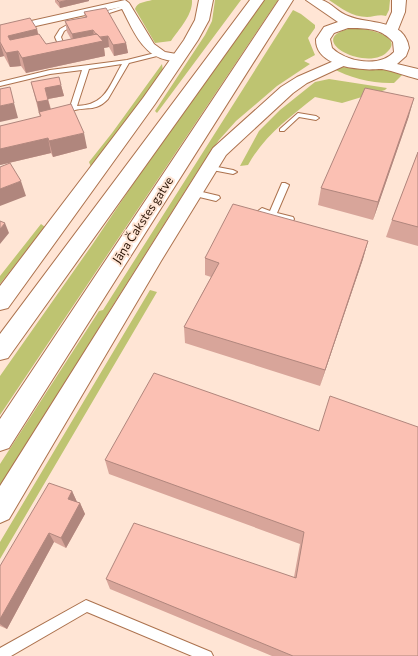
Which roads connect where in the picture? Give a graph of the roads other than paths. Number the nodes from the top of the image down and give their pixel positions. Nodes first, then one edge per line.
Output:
1 (206, 0) edge
2 (257, 0) edge
3 (294, 0) edge
4 (313, 0) edge
5 (399, 0) edge
6 (124, 5) junction
7 (358, 24) junction
8 (329, 30) junction
9 (0, 31) edge
10 (390, 32) junction
11 (63, 50) edge
12 (159, 54) junction
13 (178, 58) junction
14 (343, 61) junction
15 (127, 62) junction
16 (379, 64) junction
17 (86, 67) junction
18 (418, 74) edge
19 (0, 84) edge
20 (73, 108) junction
21 (58, 115) edge
22 (316, 118) dead end
23 (282, 130) dead end
24 (210, 167) junction
25 (233, 172) dead end
26 (285, 185) dead end
27 (194, 193) junction
28 (216, 198) dead end
29 (262, 211) edge
30 (273, 214) junction
31 (290, 219) edge
32 (0, 302) edge
33 (0, 351) edge
34 (0, 440) edge
35 (0, 510) edge
36 (2, 656) edge
37 (207, 656) edge

1 - 13 main road
2 - 33 main road
3 - 8 main road
3 - 34 main road, Jāņa Čakstes gatve
4 - 7 main road
5 - 10 main road
6 - 9 street
6 - 11 lane
6 - 12 street
7 - 8 main road
7 - 10 main road
8 - 14 main road
10 - 16 main road
12 - 13 street
12 - 15 lane
13 - 32 main road
14 - 16 main road
14 - 24 main road
15 - 17 lane
15 - 20 lane
16 - 18 main road
17 - 19 lane
17 - 20 lane
20 - 21 lane
22 - 23 lane
24 - 25 lane
24 - 27 main road
26 - 30 lane
27 - 28 lane
27 - 35 main road
29 - 30 lane
30 - 31 lane
36 - 37 lane

